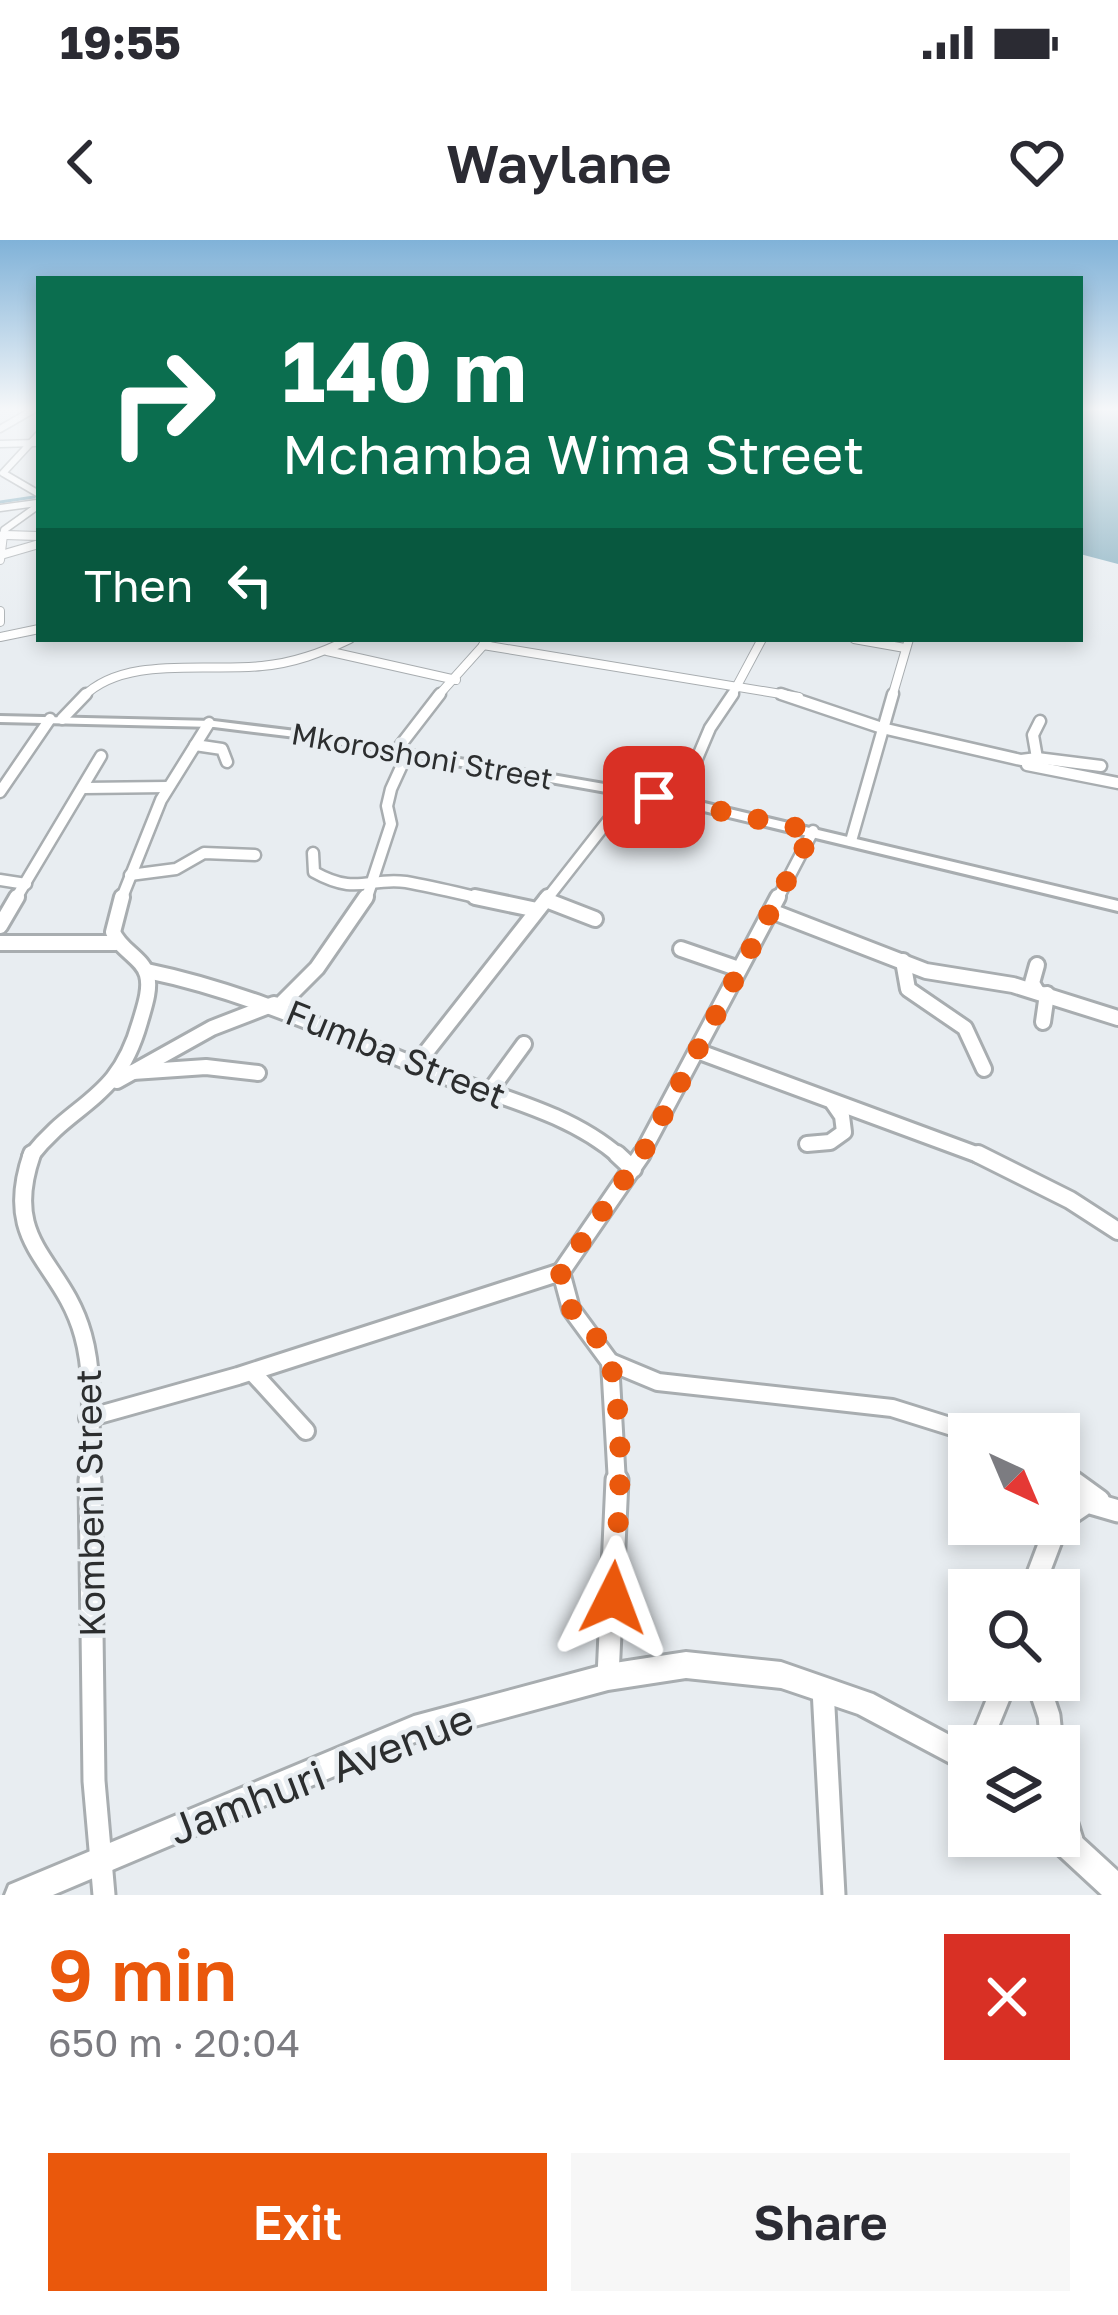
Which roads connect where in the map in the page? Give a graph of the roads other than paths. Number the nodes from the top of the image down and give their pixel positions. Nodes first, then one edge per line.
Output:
1 (36, 502) edge
2 (36, 503) edge
3 (0, 508) edge
4 (4, 536) junction
5 (36, 540) edge
6 (36, 541) edge
7 (1, 556) edge
8 (0, 610) edge
9 (0, 622) edge
10 (36, 630) edge
11 (0, 637) edge
12 (344, 642) edge
13 (486, 642) edge
14 (764, 642) edge
15 (907, 643) edge
16 (327, 651) junction
17 (456, 680) junction
18 (734, 690) junction
19 (0, 718) edge
20 (56, 719) junction
21 (1040, 721) dead end
22 (209, 724) junction
23 (882, 728) junction
24 (195, 745) junction
25 (401, 753) junction
26 (101, 756) dead end
27 (1011, 758) junction
28 (1036, 758) junction
29 (226, 762) dead end
30 (1101, 766) dead end
31 (1118, 783) edge
32 (168, 787) junction
33 (84, 788) junction
34 (0, 792) edge
35 (629, 794) junction
36 (680, 801) junction
37 (813, 831) junction
38 (851, 841) junction
39 (314, 853) dead end
40 (255, 855) dead end
41 (130, 874) junction
42 (0, 880) edge
43 (26, 884) junction
44 (368, 887) junction
45 (541, 905) junction
46 (1118, 906) edge
47 (771, 911) junction
48 (595, 919) dead end
49 (0, 926) edge
50 (0, 943) edge
51 (116, 943) junction
52 (681, 949) dead end
53 (903, 961) junction
54 (1037, 964) dead end
55 (739, 969) junction
56 (146, 971) junction
57 (1035, 989) junction
58 (277, 1005) junction
59 (1116, 1016) edge
60 (1043, 1022) dead end
61 (524, 1044) dead end
62 (697, 1051) junction
63 (416, 1065) junction
64 (984, 1069) dead end
65 (133, 1072) junction
66 (258, 1073) dead end
67 (108, 1086) junction
68 (489, 1092) junction
69 (832, 1102) junction
70 (807, 1144) dead end
71 (633, 1169) junction
72 (1118, 1231) edge
73 (561, 1272) junction
74 (610, 1362) junction
75 (254, 1374) junction
76 (88, 1418) junction
77 (948, 1426) edge
78 (306, 1431) dead end
79 (1080, 1487) edge
80 (1109, 1507) edge
81 (608, 1676) junction
82 (823, 1689) junction
83 (948, 1749) edge
84 (1080, 1855) edge
85 (101, 1863) junction
86 (1118, 1890) edge
87 (19, 1895) edge
88 (104, 1895) edge
89 (835, 1895) edge

1 - 3 street
2 - 4 street
4 - 5 street
4 - 7 street
6 - 7 street
8 - 9 street
10 - 11 street
12 - 16 street
13 - 17 street
13 - 18 street
14 - 18 street
15 - 23 street
16 - 17 street
16 - 20 street
17 - 25 street
18 - 23 street
18 - 36 street
19 - 20 street, Mkoroshoni Street
20 - 22 street, Mkoroshoni Street
20 - 34 street
21 - 28 street
22 - 24 street
22 - 25 street, Mkoroshoni Street
23 - 27 street
23 - 38 street
24 - 29 street
24 - 32 street
25 - 35 street, Mkoroshoni Street
25 - 44 street
26 - 33 street
27 - 28 street
27 - 31 street
28 - 30 street
32 - 33 street
32 - 41 street
33 - 43 street
35 - 36 street, Mkoroshoni Street
35 - 45 street
36 - 37 street, Mkoroshoni Street
37 - 38 street, Mkoroshoni Street
37 - 47 street
38 - 46 street, Mkoroshoni Street
39 - 44 street
40 - 41 street
41 - 51 street
42 - 43 street
43 - 49 street
44 - 45 street
44 - 58 street
45 - 48 street
45 - 63 street
47 - 53 street
47 - 55 street
50 - 51 street
51 - 56 street
52 - 55 street
53 - 57 street
53 - 64 street
54 - 57 street
55 - 62 street
56 - 58 street, Fumba Street
56 - 67 street, Kombeni Street
57 - 59 street
57 - 60 street
58 - 63 street, Fumba Street
58 - 65 street
61 - 68 street
62 - 69 street
62 - 71 street
63 - 68 street, Fumba Street
65 - 66 street
65 - 67 street
67 - 76 street, Kombeni Street
68 - 71 street, Fumba Street
69 - 70 street
69 - 72 street
71 - 73 street
73 - 74 street
73 - 75 street
74 - 77 street
74 - 81 street
75 - 76 street
75 - 78 street
76 - 85 street, Kombeni Street
79 - 80 street
81 - 82 street, Jamhuri Avenue
81 - 85 street, Jamhuri Avenue
82 - 83 street, Jamhuri Avenue
82 - 89 street
84 - 86 street
85 - 87 street, Jamhuri Avenue
85 - 88 street, Kombeni Street

